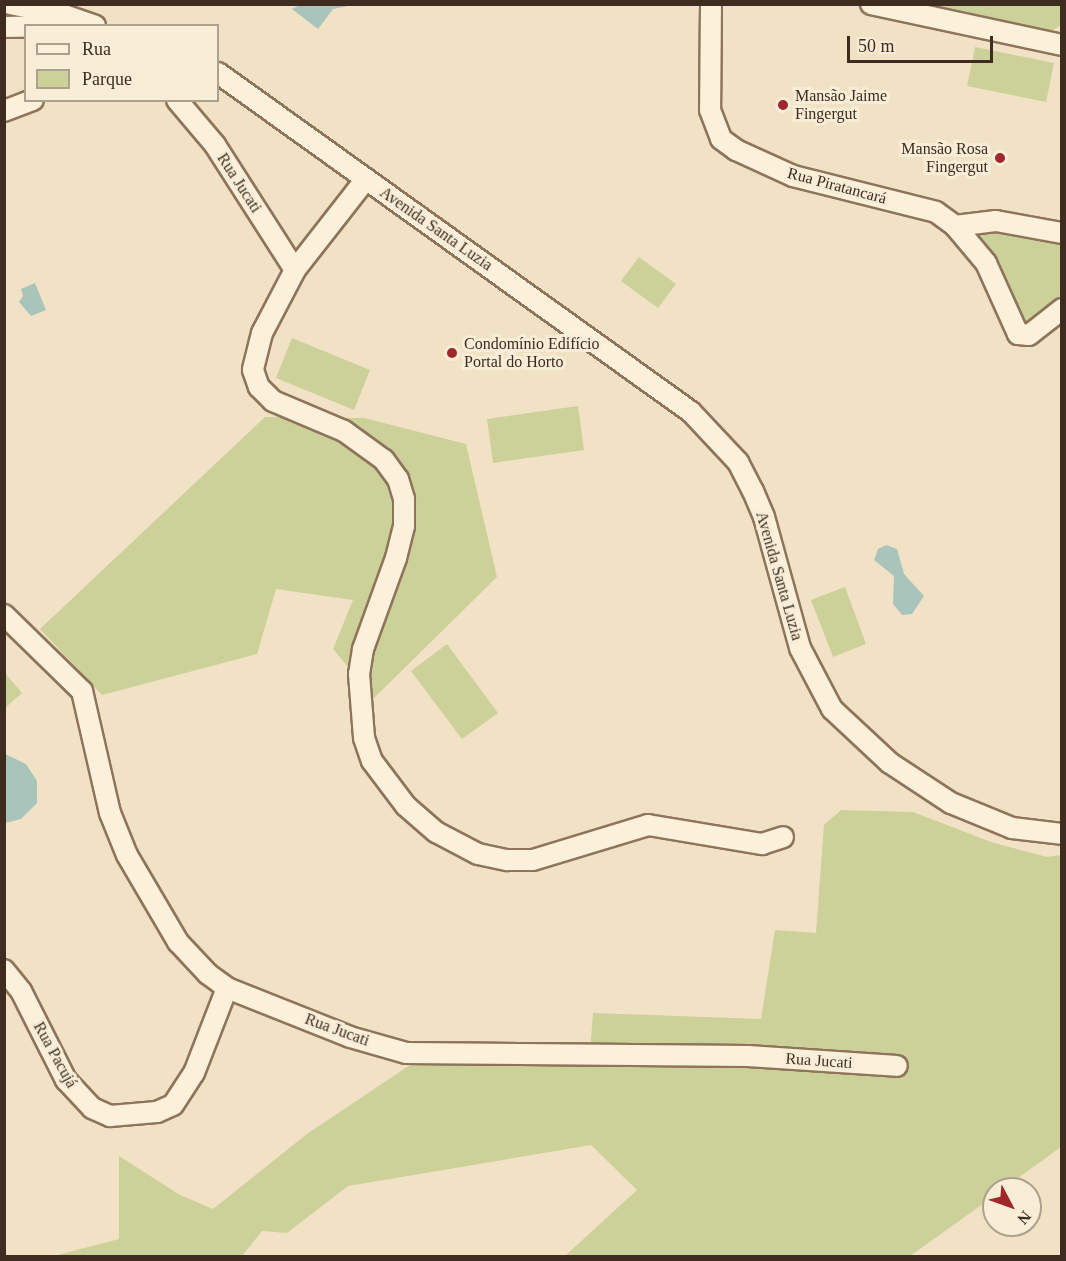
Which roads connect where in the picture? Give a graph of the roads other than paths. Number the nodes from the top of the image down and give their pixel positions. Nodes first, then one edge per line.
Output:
1 (10, 4) edge
2 (711, 4) edge
3 (871, 4) edge
4 (89, 24) edge
5 (4, 27) edge
6 (24, 27) edge
7 (1060, 43) edge
8 (219, 74) edge
9 (28, 102) edge
10 (179, 102) edge
11 (4, 111) edge
12 (366, 179) junction
13 (955, 225) junction
14 (1062, 233) edge
15 (295, 270) junction
16 (1062, 309) edge
17 (4, 615) edge
18 (1062, 834) edge
19 (783, 837) dead end
20 (4, 970) edge
21 (228, 988) junction
22 (897, 1066) dead end

1 - 4 street
2 - 13 street, Rua Piratancará
3 - 7 street
5 - 6 street
8 - 12 street, Avenida Santa Luzia
9 - 11 street
10 - 15 street, Rua Jucati
12 - 15 street
12 - 18 street, Avenida Santa Luzia
13 - 14 street
13 - 16 street, Rua Piratancará
15 - 19 street
17 - 21 street, Rua Jucati
20 - 21 street, Rua Pacujá
21 - 22 street, Rua Jucati

